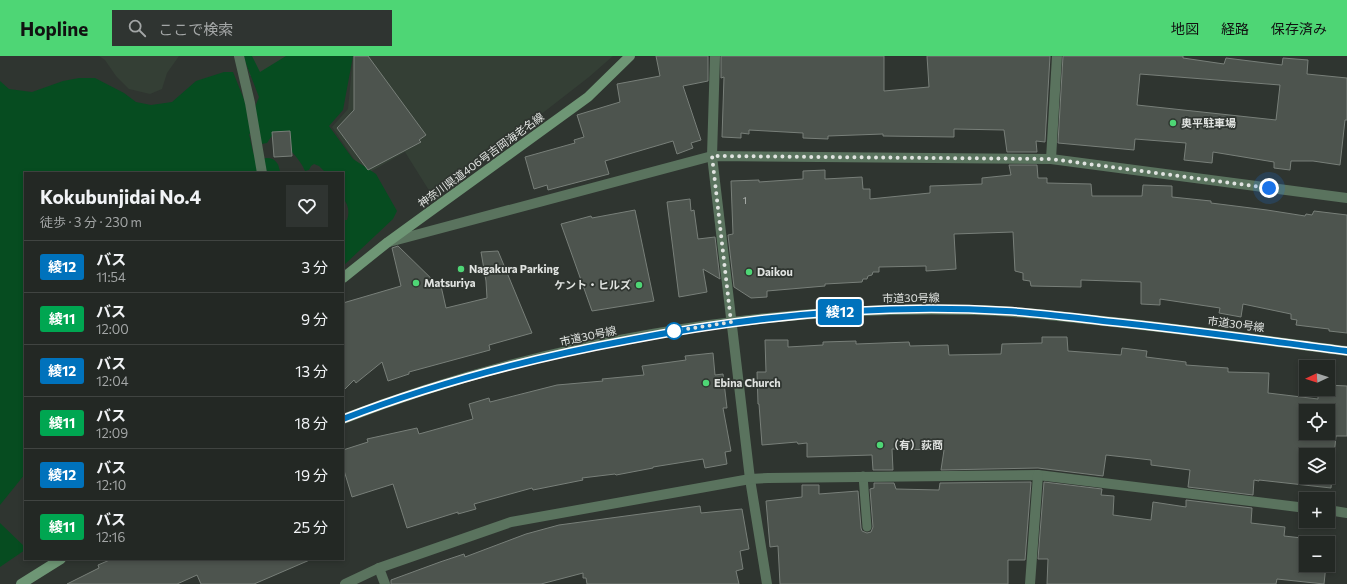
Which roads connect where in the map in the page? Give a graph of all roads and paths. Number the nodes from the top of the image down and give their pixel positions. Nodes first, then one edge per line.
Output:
1 (239, 56) edge
2 (630, 56) edge
3 (715, 56) edge
4 (1057, 56) edge
5 (712, 156) junction
6 (1051, 159) junction
7 (262, 172) edge
8 (1347, 198) edge
9 (388, 242) junction
10 (344, 277) edge
11 (731, 322) junction
12 (1347, 351) edge
13 (344, 419) edge
14 (1038, 475) junction
15 (864, 476) junction
16 (750, 479) junction
17 (1299, 507) edge
18 (1335, 511) edge
19 (1347, 513) edge
20 (867, 527) dead end
21 (59, 560) edge
22 (379, 568) junction
23 (21, 584) edge
24 (345, 584) edge
25 (385, 584) edge
26 (767, 584) edge
27 (1030, 584) edge

1 - 7 street
2 - 9 main road, 神奈川県道406号吉岡海老名線
3 - 5 street
4 - 6 street
5 - 6 street
5 - 9 street
5 - 11 street
6 - 8 street
9 - 10 main road, 神奈川県道406号吉岡海老名線
11 - 12 street, 市道30号線
11 - 13 street, 市道30号線
11 - 16 street
14 - 15 street
14 - 17 street
14 - 27 street
15 - 16 street
15 - 20 lane
16 - 22 street
16 - 26 street
18 - 19 street
21 - 23 main road
22 - 24 street
22 - 25 street

